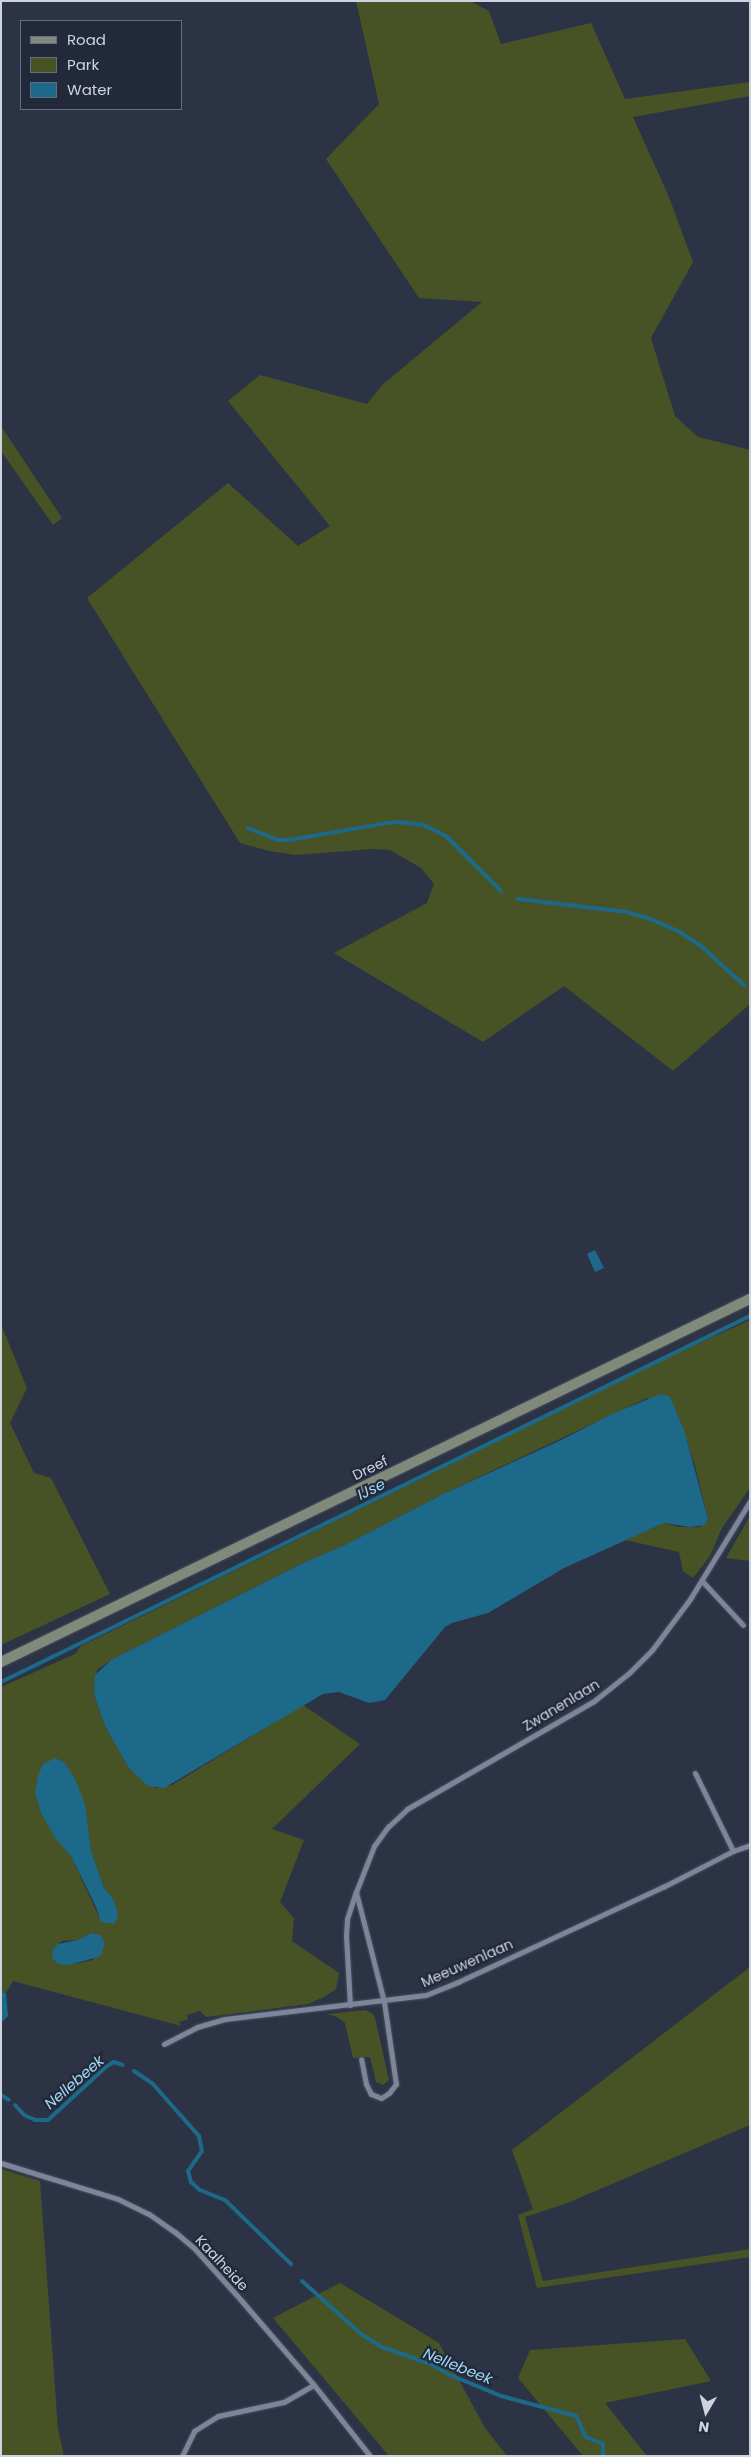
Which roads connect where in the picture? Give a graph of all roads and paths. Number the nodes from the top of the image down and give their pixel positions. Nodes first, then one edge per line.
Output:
1 (750, 1298) edge
2 (750, 1501) edge
3 (702, 1581) junction
4 (743, 1625) dead end
5 (1, 1662) edge
6 (695, 1773) dead end
7 (750, 1846) edge
8 (733, 1851) junction
9 (356, 1892) junction
10 (384, 2002) junction
11 (350, 2005) junction
12 (164, 2044) dead end
13 (361, 2059) dead end
14 (1, 2163) edge
15 (314, 2386) junction
16 (182, 2456) edge
17 (370, 2456) edge

1 - 5 main road, Dreef
2 - 3 street, Zwanenlaan
3 - 4 street
3 - 9 street, Zwanenlaan
6 - 8 street
7 - 8 street, Meeuwenlaan
8 - 10 street, Meeuwenlaan
9 - 10 street
9 - 11 street, Zwanenlaan
10 - 11 street, Meeuwenlaan
10 - 13 street
11 - 12 street, Meeuwenlaan
14 - 15 street, Kaalheide
15 - 16 street
15 - 17 street, Kaalheide

